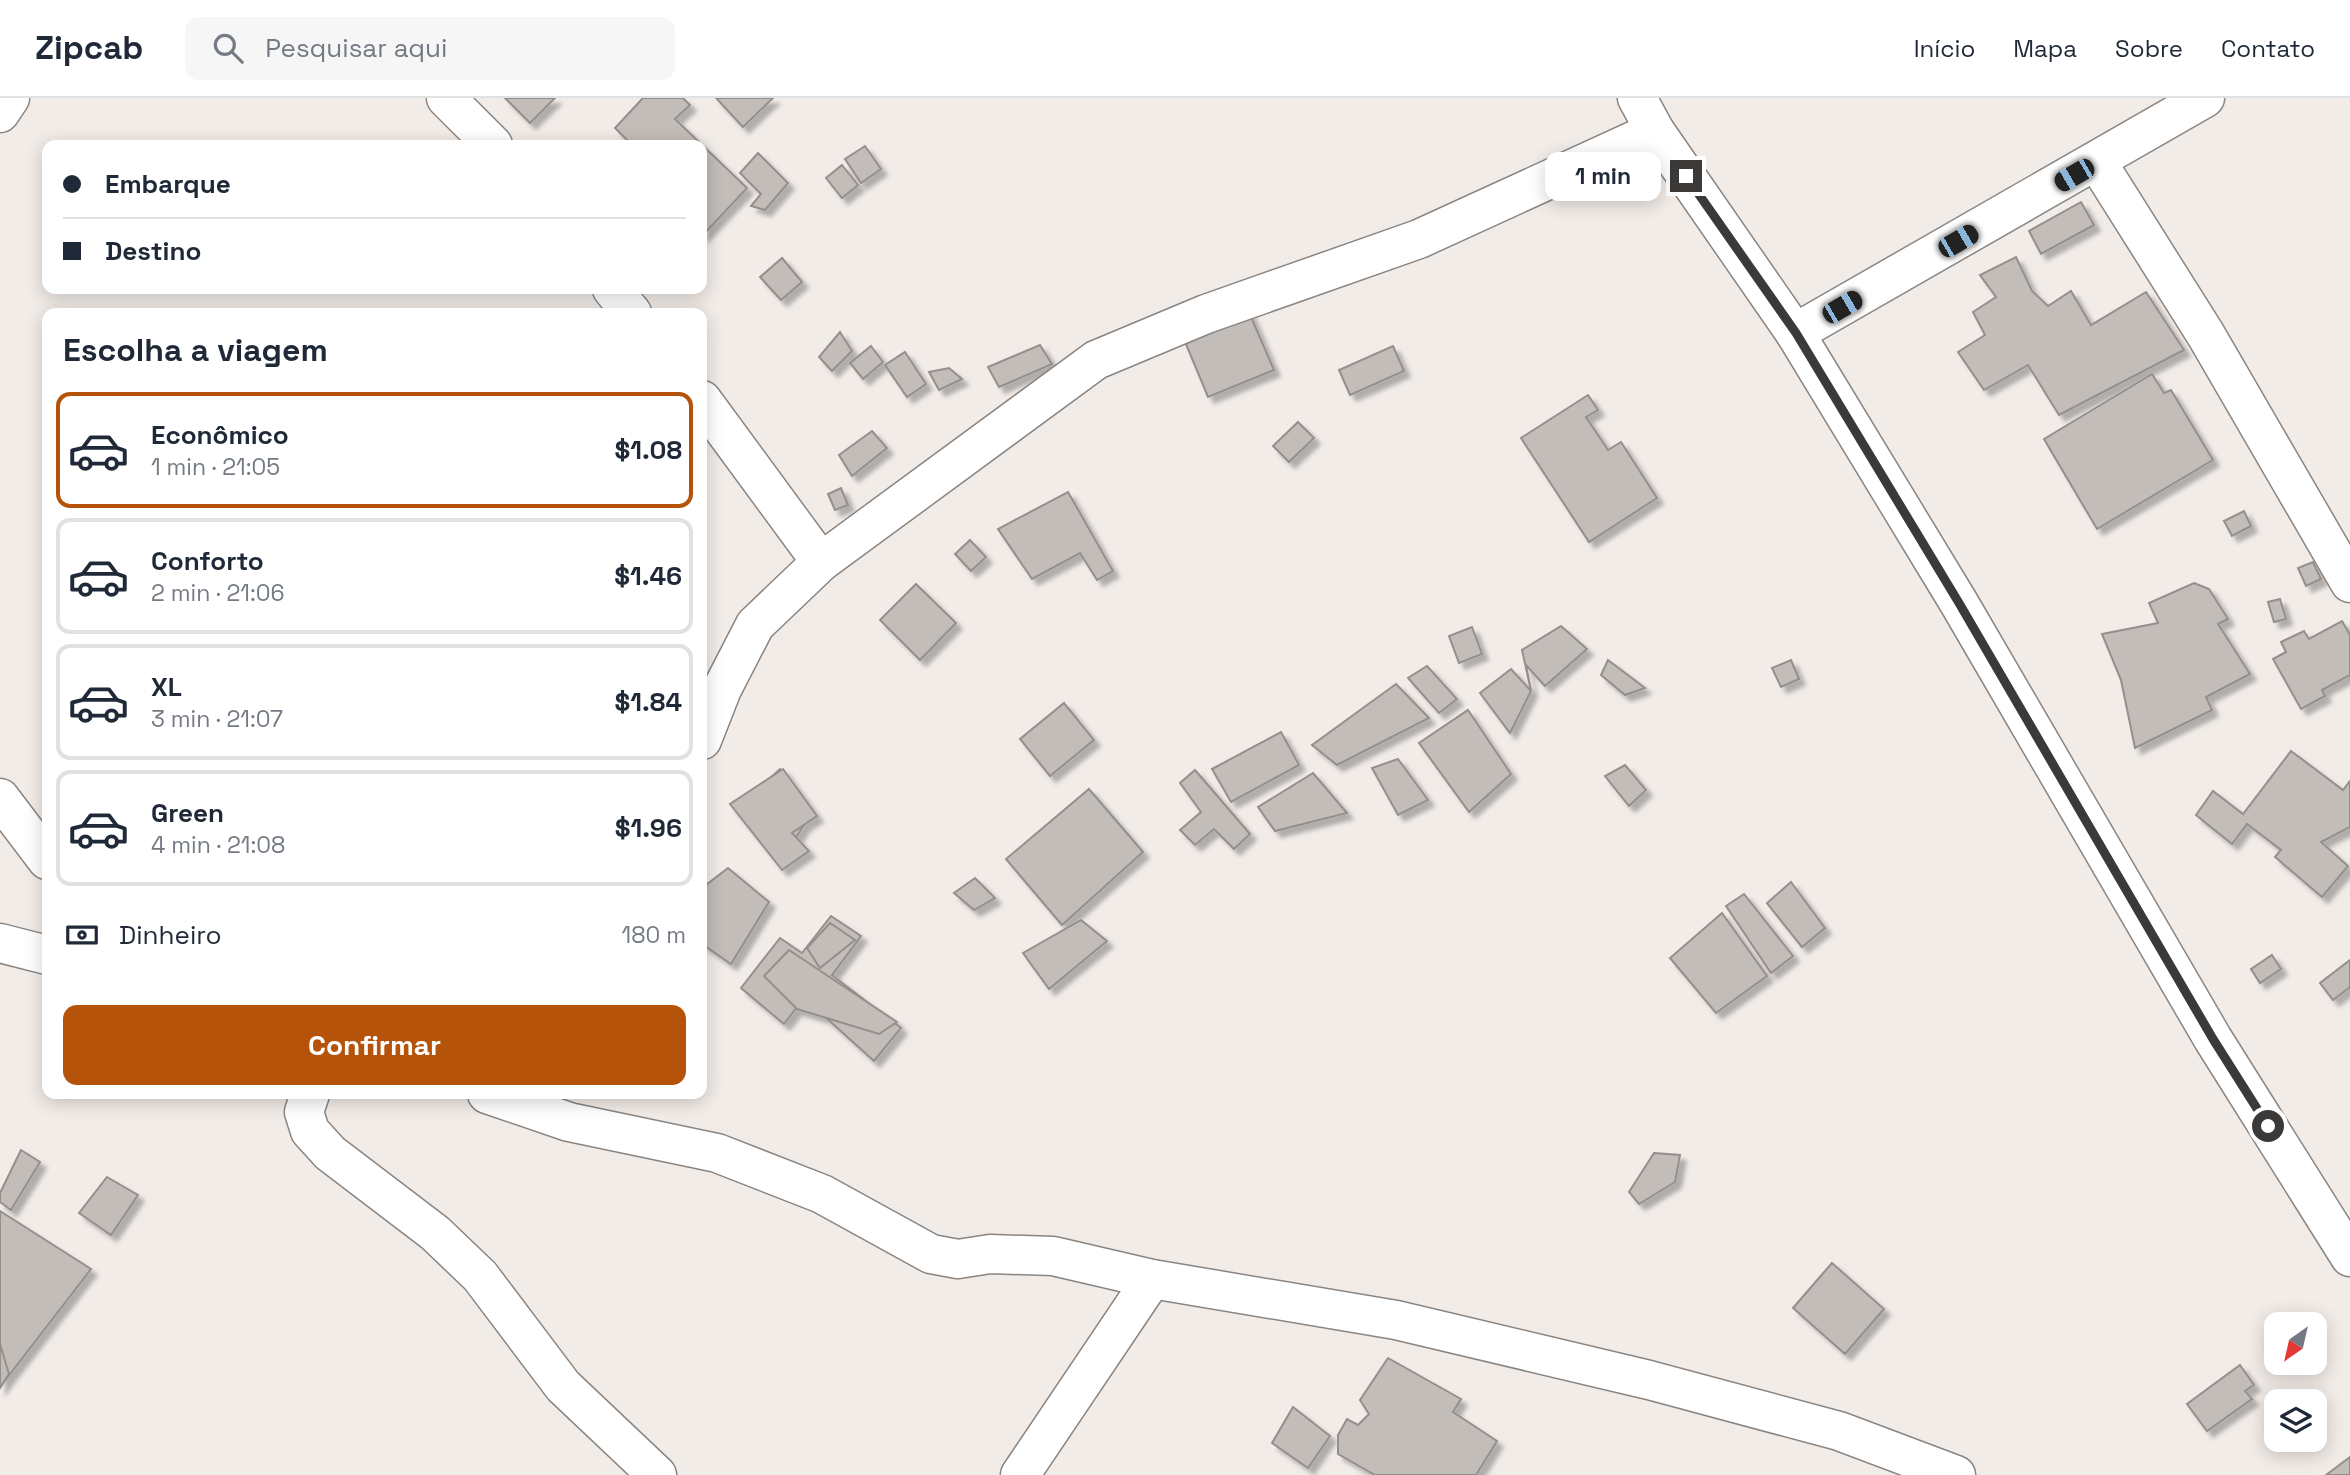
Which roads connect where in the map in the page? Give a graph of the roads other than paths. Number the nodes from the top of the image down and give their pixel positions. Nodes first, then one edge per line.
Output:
1 (10, 98) edge
2 (446, 98) edge
3 (1637, 98) edge
4 (2205, 98) edge
5 (0, 113) edge
6 (1655, 131) junction
7 (487, 140) edge
8 (2097, 162) junction
9 (616, 294) edge
10 (628, 308) edge
11 (1796, 333) junction
12 (707, 407) edge
13 (821, 562) junction
14 (2350, 583) edge
15 (707, 727) edge
16 (0, 798) edge
17 (42, 853) edge
18 (0, 943) edge
19 (42, 954) edge
20 (308, 1099) edge
21 (502, 1099) edge
22 (2350, 1257) edge
23 (1152, 1279) junction
24 (657, 1475) edge
25 (1020, 1475) edge
26 (1956, 1475) edge

1 - 5 street
2 - 7 street
3 - 6 street
4 - 8 street
6 - 11 street
6 - 13 street
8 - 11 street
8 - 14 street
9 - 10 street
11 - 22 street
12 - 13 street
13 - 15 street
16 - 17 street
18 - 19 street
20 - 24 street
21 - 23 street
23 - 25 street
23 - 26 street

